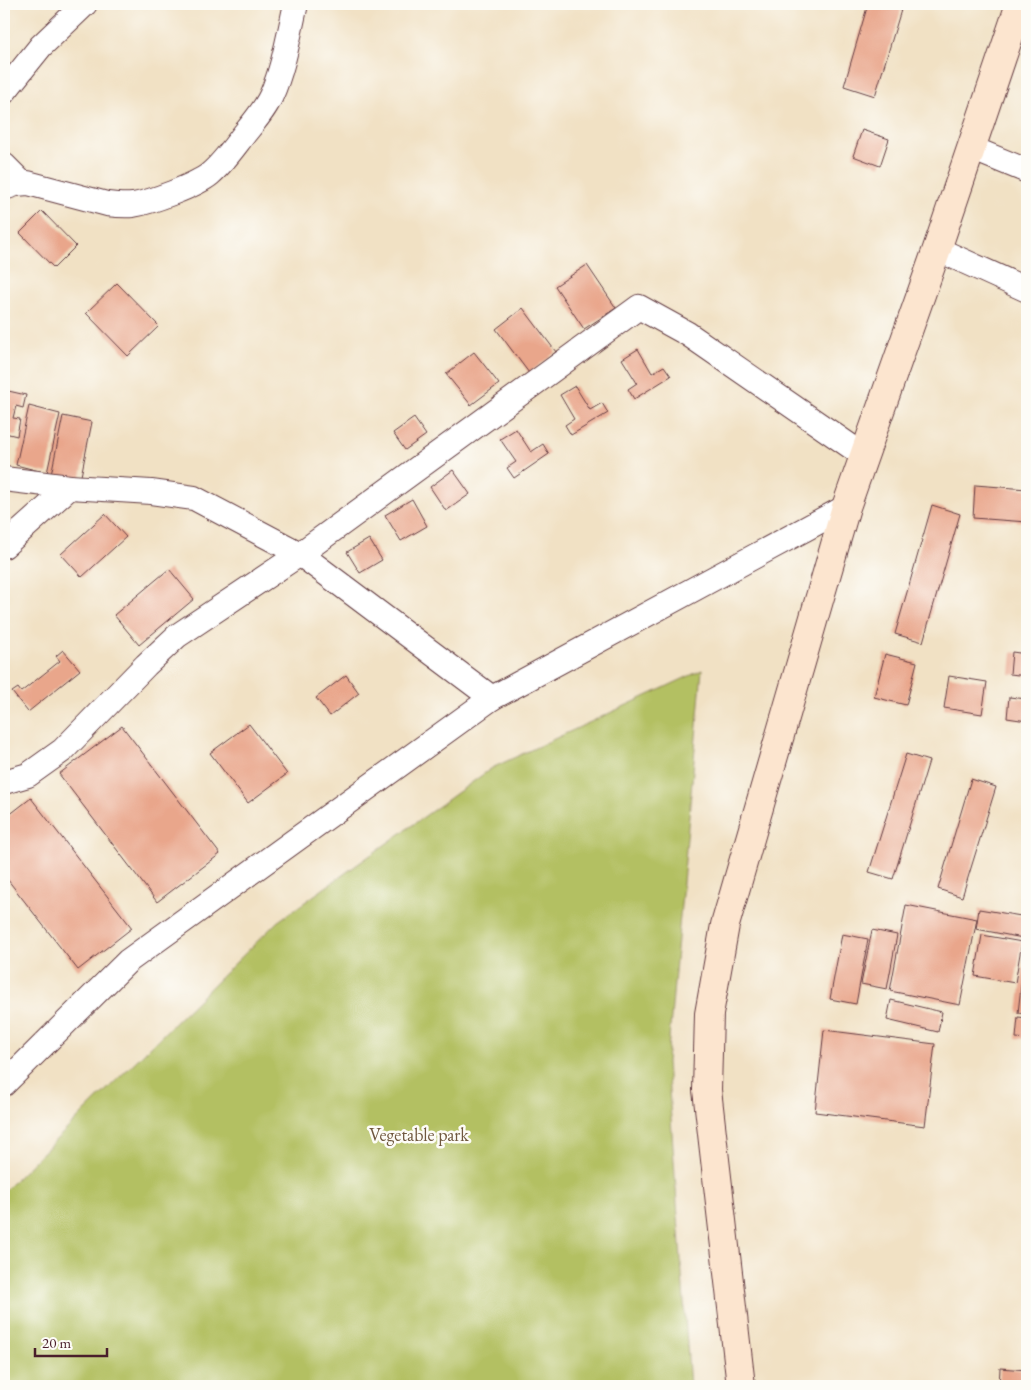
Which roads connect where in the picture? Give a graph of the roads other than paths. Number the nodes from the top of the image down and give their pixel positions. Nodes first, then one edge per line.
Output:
1 (85, 4) edge
2 (296, 4) edge
3 (1020, 4) edge
4 (4, 92) edge
5 (971, 148) junction
6 (4, 165) edge
7 (1027, 170) edge
8 (13, 185) edge
9 (937, 249) junction
10 (1027, 290) edge
11 (863, 455) junction
12 (4, 479) edge
13 (70, 487) junction
14 (846, 506) junction
15 (4, 546) edge
16 (300, 554) junction
17 (492, 698) junction
18 (4, 782) edge
19 (4, 1084) edge
20 (741, 1386) edge

1 - 4 street
2 - 8 street
3 - 5 main road
5 - 7 street
5 - 9 main road
6 - 8 street
9 - 10 street
9 - 11 main road
11 - 14 main road
11 - 16 street
12 - 13 street
13 - 15 street
13 - 16 street
14 - 17 street
14 - 20 main road
16 - 17 street
16 - 18 street
17 - 19 street

